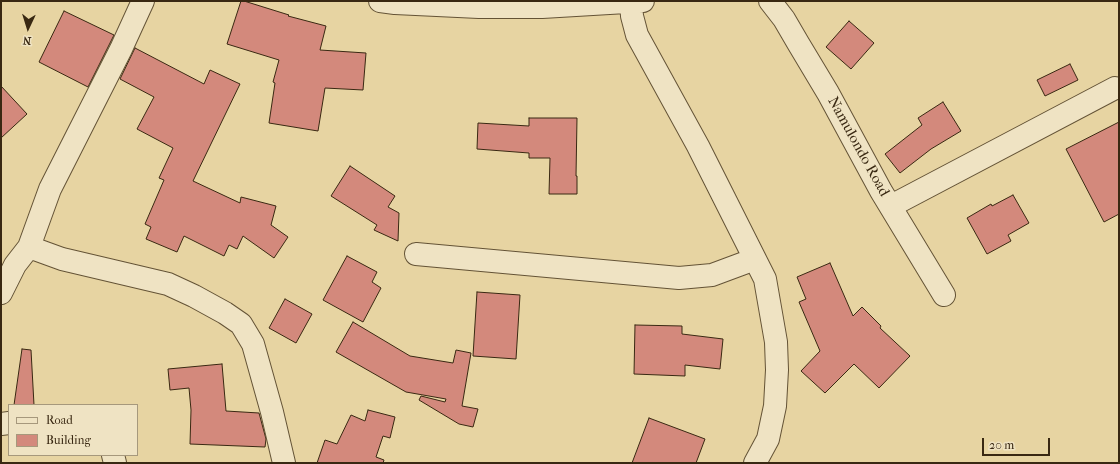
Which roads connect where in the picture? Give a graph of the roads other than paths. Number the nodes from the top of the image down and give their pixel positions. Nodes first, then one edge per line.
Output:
1 (143, 1) edge
2 (380, 1) edge
3 (637, 1) edge
4 (770, 1) edge
5 (1115, 88) dead end
6 (891, 206) junction
7 (29, 247) junction
8 (416, 254) dead end
9 (755, 259) junction
10 (1, 293) edge
11 (944, 295) dead end
12 (284, 463) edge
13 (755, 463) edge

1 - 7 street
2 - 3 street
3 - 9 street
4 - 6 street, Namulondo Road
5 - 6 street
6 - 11 street, Namulondo Road
7 - 10 street
7 - 12 street
8 - 9 street
9 - 13 street

